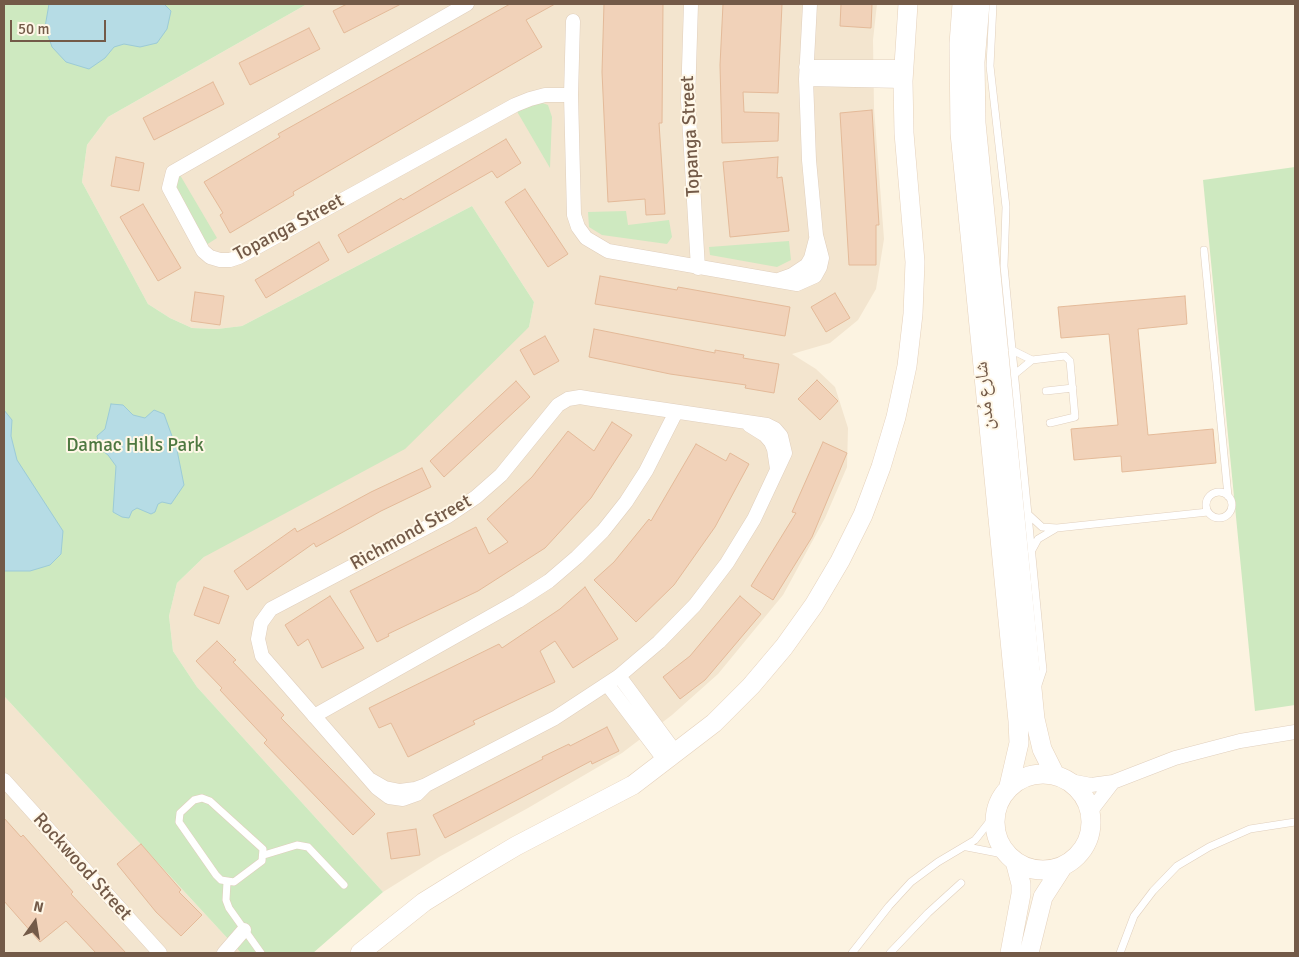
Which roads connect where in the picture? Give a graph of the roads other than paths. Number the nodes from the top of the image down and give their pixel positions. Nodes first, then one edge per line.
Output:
1 (467, 4) edge
2 (691, 4) edge
3 (810, 4) edge
4 (908, 4) edge
5 (962, 4) edge
6 (980, 4) edge
7 (993, 4) edge
8 (573, 21) dead end
9 (806, 73) junction
10 (903, 74) junction
11 (572, 95) junction
12 (1204, 250) dead end
13 (698, 268) junction
14 (1012, 350) junction
15 (1032, 360) junction
16 (1015, 374) junction
17 (1073, 388) junction
18 (1046, 391) dead end
19 (676, 412) junction
20 (1050, 422) dead end
21 (1228, 496) junction
22 (1208, 512) junction
23 (1028, 515) junction
24 (1057, 528) junction
25 (1032, 550) junction
26 (613, 680) junction
27 (1032, 698) junction
28 (314, 716) junction
29 (1295, 732) edge
30 (671, 758) junction
31 (1062, 778) junction
32 (4, 780) edge
33 (1113, 782) junction
34 (1010, 786) junction
35 (1090, 812) junction
36 (994, 816) junction
37 (1295, 822) edge
38 (967, 847) junction
39 (264, 855) junction
40 (1011, 858) junction
41 (1062, 866) junction
42 (227, 882) junction
43 (961, 883) dead end
44 (344, 885) dead end
45 (244, 930) junction
46 (160, 953) edge
47 (224, 953) edge
48 (261, 953) edge
49 (360, 953) edge
50 (852, 953) edge
51 (890, 953) edge
52 (1010, 953) edge
53 (1028, 953) edge
54 (1120, 953) edge

1 - 11 street, Topanga Street
2 - 13 street, Topanga Street
3 - 9 street
4 - 10 street
5 - 34 street, شارع مُدن
6 - 27 street, شارع مُدن
7 - 14 lane
8 - 11 street
9 - 10 street
9 - 13 street
10 - 30 street
11 - 13 street
12 - 21 lane
14 - 15 lane
14 - 16 lane
15 - 16 lane
15 - 17 lane
16 - 23 lane
17 - 18 lane
17 - 20 lane
19 - 26 street, Richmond Street
19 - 28 street
19 - 28 street, Richmond Street
21 - 22 lane
21 - 22 lane
22 - 24 lane
23 - 24 lane
23 - 25 lane
24 - 25 lane
25 - 27 lane
26 - 28 street, Richmond Street
26 - 30 street
27 - 31 street, شارع مُدن
29 - 33 street
30 - 49 street
31 - 33 street
31 - 34 street
31 - 35 street
32 - 46 street, Rockwood Street
33 - 35 street
34 - 36 street
35 - 41 street
36 - 38 lane
36 - 40 street
37 - 54 lane
38 - 40 lane
38 - 50 lane
39 - 42 lane
39 - 42 lane
39 - 44 lane
40 - 41 street
40 - 52 street
41 - 53 street
42 - 45 lane
43 - 51 lane
45 - 47 street
45 - 48 lane

